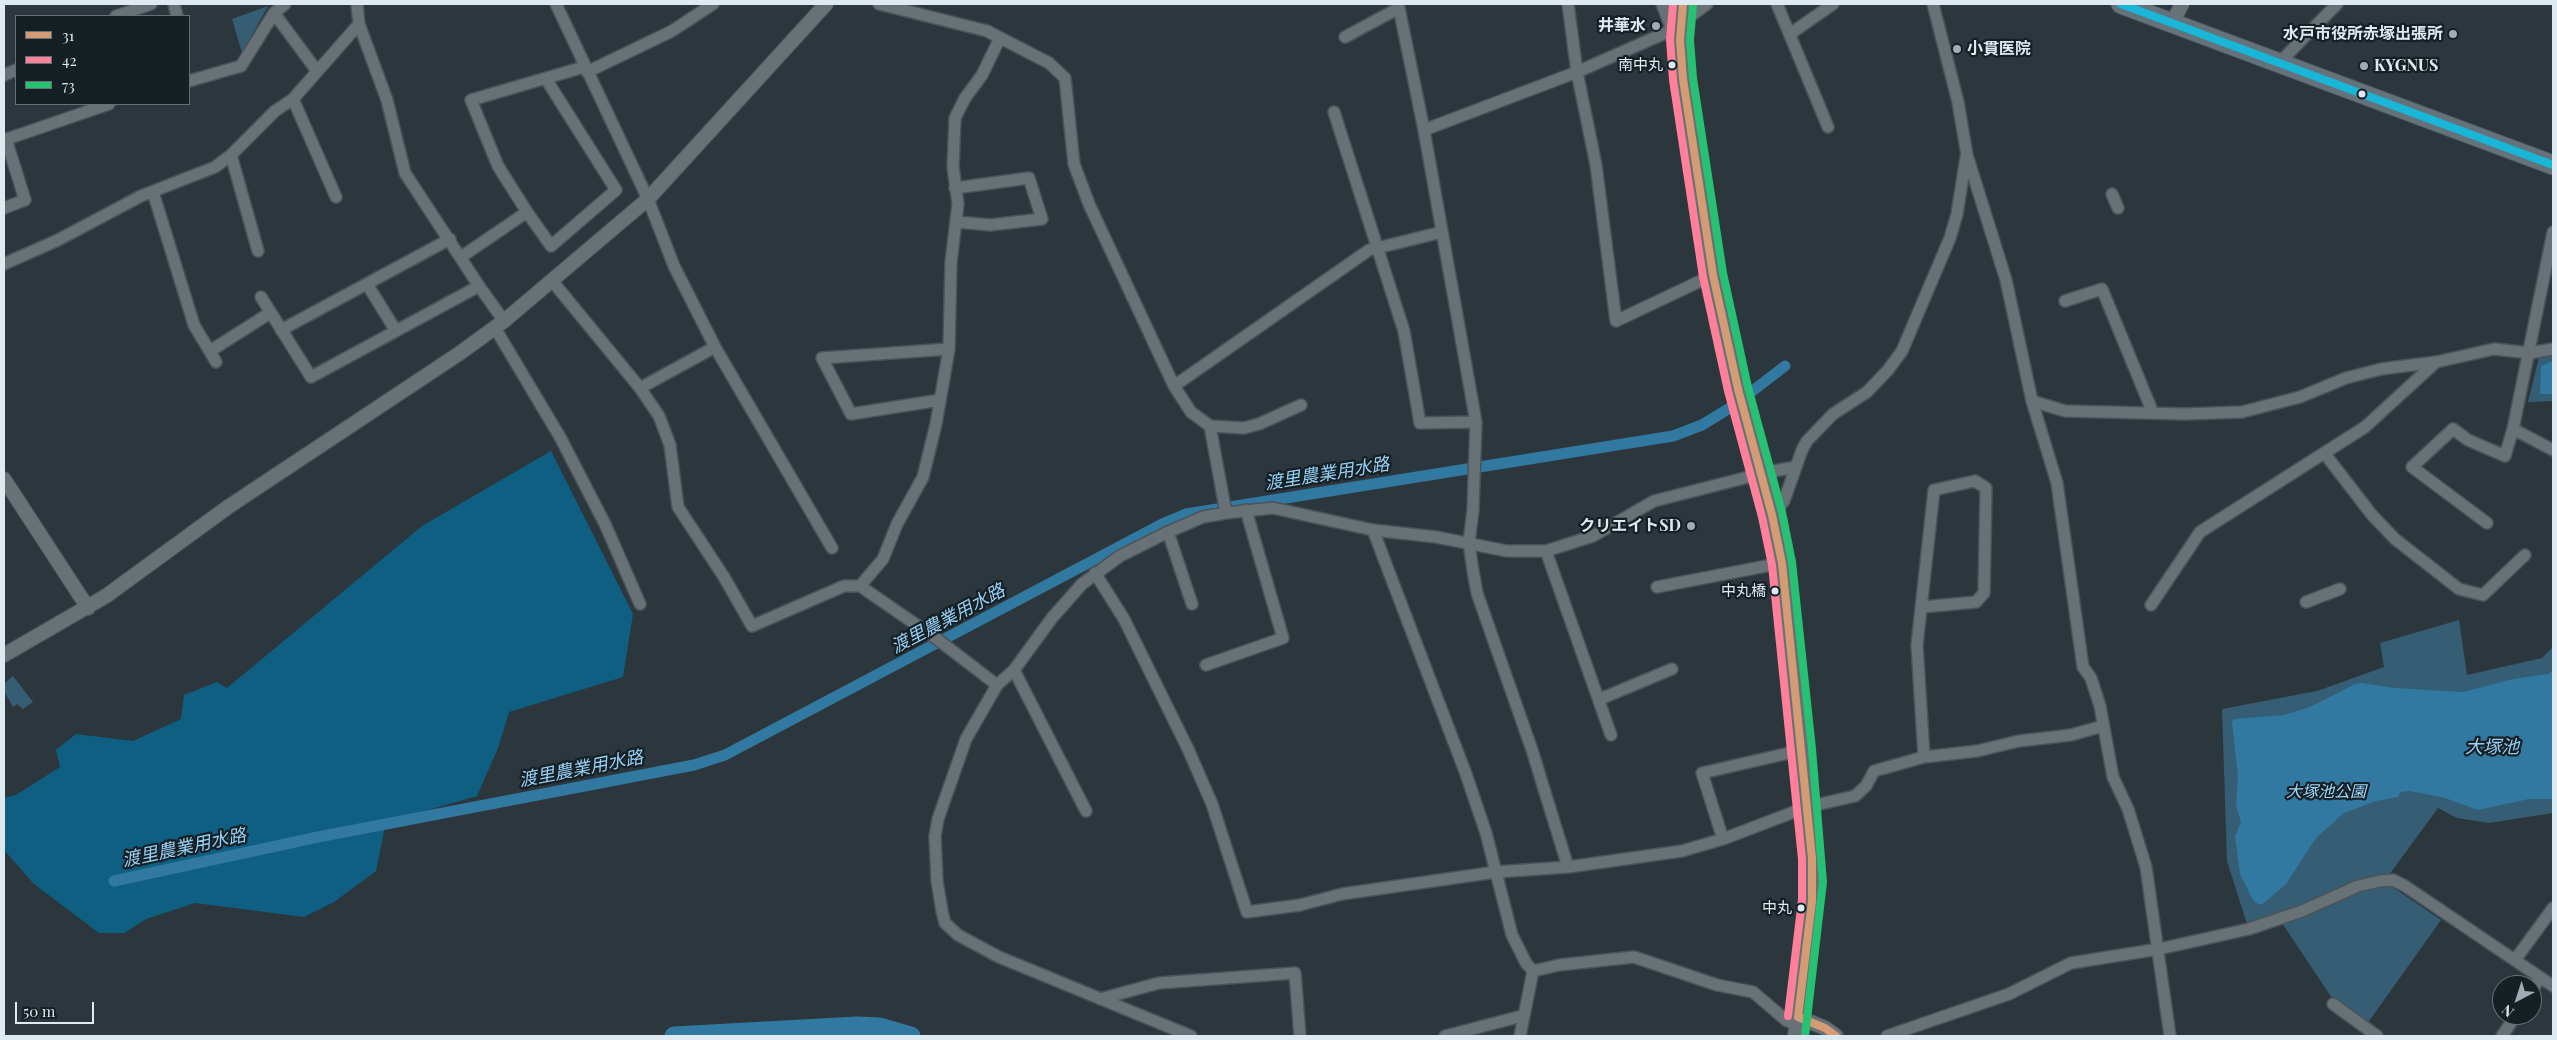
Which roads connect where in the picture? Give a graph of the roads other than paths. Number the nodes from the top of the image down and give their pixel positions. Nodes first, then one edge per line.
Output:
1 (151, 4) edge
2 (284, 4) edge
3 (357, 4) edge
4 (556, 4) edge
5 (713, 4) edge
6 (826, 4) edge
7 (879, 4) edge
8 (1568, 4) edge
9 (1662, 4) edge
10 (1683, 4) edge
11 (1707, 4) edge
12 (1777, 4) edge
13 (1833, 4) edge
14 (1933, 4) edge
15 (2121, 4) edge
16 (2182, 4) edge
17 (2337, 4) edge
18 (274, 13) junction
19 (119, 15) edge
20 (2172, 23) junction
21 (359, 24) junction
22 (1676, 28) junction
23 (1790, 34) junction
24 (1345, 37) dead end
25 (1000, 38) junction
26 (2279, 63) junction
27 (585, 69) junction
28 (317, 71) junction
29 (1577, 72) junction
30 (546, 79) junction
31 (190, 81) edge
32 (293, 99) junction
33 (107, 105) edge
34 (1334, 112) dead end
35 (1828, 127) dead end
36 (1424, 130) junction
37 (5, 139) edge
38 (231, 155) junction
39 (1967, 155) junction
40 (2553, 165) edge
41 (955, 188) junction
42 (153, 192) junction
43 (2112, 194) dead end
44 (336, 197) dead end
45 (648, 199) junction
46 (4, 208) edge
47 (2118, 208) dead end
48 (527, 212) junction
49 (957, 222) junction
50 (1442, 232) junction
51 (2553, 232) edge
52 (450, 240) junction
53 (1378, 247) junction
54 (258, 251) dead end
55 (462, 257) junction
56 (4, 264) edge
57 (1713, 275) junction
58 (553, 282) junction
59 (367, 284) junction
60 (479, 286) junction
61 (261, 298) dead end
62 (2065, 302) dead end
63 (270, 313) junction
64 (500, 324) junction
65 (281, 330) junction
66 (396, 331) junction
67 (715, 347) junction
68 (949, 348) junction
69 (2553, 349) edge
70 (2530, 353) junction
71 (2436, 362) junction
72 (1174, 386) junction
73 (640, 388) junction
74 (940, 400) junction
75 (2032, 401) junction
76 (1301, 405) dead end
77 (2153, 413) junction
78 (1476, 422) junction
79 (1210, 426) junction
80 (2514, 429) junction
81 (2553, 450) edge
82 (2324, 454) junction
83 (1796, 468) junction
84 (1762, 476) junction
85 (4, 480) edge
86 (1225, 509) junction
87 (1246, 510) junction
88 (1772, 515) junction
89 (2487, 522) dead end
90 (1373, 530) junction
91 (1168, 532) junction
92 (1469, 543) junction
93 (832, 548) dead end
94 (1546, 551) junction
95 (2525, 555) dead end
96 (1782, 563) junction
97 (1095, 572) junction
98 (860, 586) junction
99 (1657, 587) dead end
100 (2340, 589) dead end
101 (2306, 602) dead end
102 (640, 604) dead end
103 (1192, 604) dead end
104 (2150, 604) dead end
105 (1922, 607) junction
106 (88, 608) junction
107 (4, 655) edge
108 (1206, 665) dead end
109 (1672, 669) dead end
110 (1014, 670) junction
111 (998, 685) junction
112 (1600, 699) junction
113 (2103, 726) junction
114 (1611, 735) dead end
115 (1802, 750) junction
116 (1924, 757) junction
117 (1807, 807) junction
118 (1086, 811) dead end
119 (1723, 840) junction
120 (1568, 866) junction
121 (1496, 872) junction
122 (2553, 908) edge
123 (2159, 949) junction
124 (2515, 960) junction
125 (1533, 971) junction
126 (2536, 975) edge
127 (2542, 979) edge
128 (2553, 986) edge
129 (1100, 999) junction
130 (2333, 1004) dead end
131 (1522, 1016) junction
132 (2509, 1025) edge
133 (1797, 1026) edge
134 (1191, 1036) edge
135 (1300, 1036) edge
136 (1446, 1036) edge
137 (1520, 1036) edge
138 (1836, 1036) edge
139 (1887, 1036) edge
140 (2170, 1036) edge
141 (2377, 1036) edge
142 (2502, 1036) edge

1 - 19 street
2 - 18 street
3 - 21 street
4 - 27 street
5 - 27 street
6 - 45 street
7 - 25 street
8 - 29 street
9 - 22 street
10 - 22 street
11 - 22 street
12 - 23 street
13 - 23 street
14 - 39 street
15 - 20 highway
16 - 20 street
17 - 26 street
18 - 28 street
18 - 31 street
20 - 26 highway
21 - 28 street
21 - 52 street
22 - 29 street
22 - 57 street
23 - 35 street
24 - 36 street
25 - 41 street
25 - 72 street
26 - 40 highway
27 - 30 street
27 - 45 street
28 - 32 street
29 - 36 street
29 - 57 street
30 - 48 street
30 - 48 street
32 - 38 street
32 - 44 street
33 - 37 street
34 - 53 street
36 - 50 street
37 - 46 street
38 - 42 street
38 - 54 street
39 - 75 street
39 - 83 street
41 - 49 street
41 - 49 street
42 - 56 street
42 - 63 street
43 - 47 street
45 - 58 street
45 - 67 street
48 - 55 street
49 - 68 street
50 - 53 street
50 - 78 street
51 - 70 street
52 - 55 street
52 - 59 street
53 - 72 street
53 - 78 street
55 - 60 street
57 - 84 street
58 - 64 street
58 - 73 street
59 - 65 street
59 - 66 street
60 - 64 street
60 - 66 street
61 - 63 street
62 - 77 street
63 - 65 street
64 - 102 street
64 - 106 street
65 - 66 street
67 - 73 street
67 - 93 street
68 - 74 street
68 - 74 street
69 - 70 street
70 - 71 street
70 - 80 street
71 - 77 street
71 - 82 street
72 - 79 street
73 - 98 street
74 - 98 street
75 - 77 street
75 - 113 street
76 - 79 street
78 - 92 street
79 - 86 street
80 - 81 street
80 - 89 street
82 - 95 street
82 - 104 street
83 - 84 street
83 - 88 street
84 - 88 street
84 - 94 street
85 - 106 street
86 - 87 street
86 - 91 street
87 - 90 street
87 - 108 street
88 - 96 street
90 - 92 street
90 - 121 street
91 - 97 street
91 - 103 street
92 - 94 street
92 - 120 street
94 - 112 street
96 - 99 street
96 - 115 street
97 - 110 street
97 - 121 street
98 - 111 street
100 - 101 street
105 - 105 street
105 - 116 street
106 - 107 street
109 - 112 street
110 - 111 street
110 - 118 street
111 - 129 street
112 - 114 street
113 - 116 street
113 - 123 street
115 - 117 street
115 - 119 street
116 - 117 street
117 - 119 street
117 - 133 street
119 - 120 street
120 - 121 street
121 - 125 street
122 - 124 street
123 - 124 street
123 - 139 street
123 - 140 street
124 - 126 street
125 - 131 street
125 - 133 street
127 - 128 street
129 - 134 street
129 - 135 street
130 - 141 street
131 - 136 street
131 - 137 street
132 - 142 street
133 - 138 street

